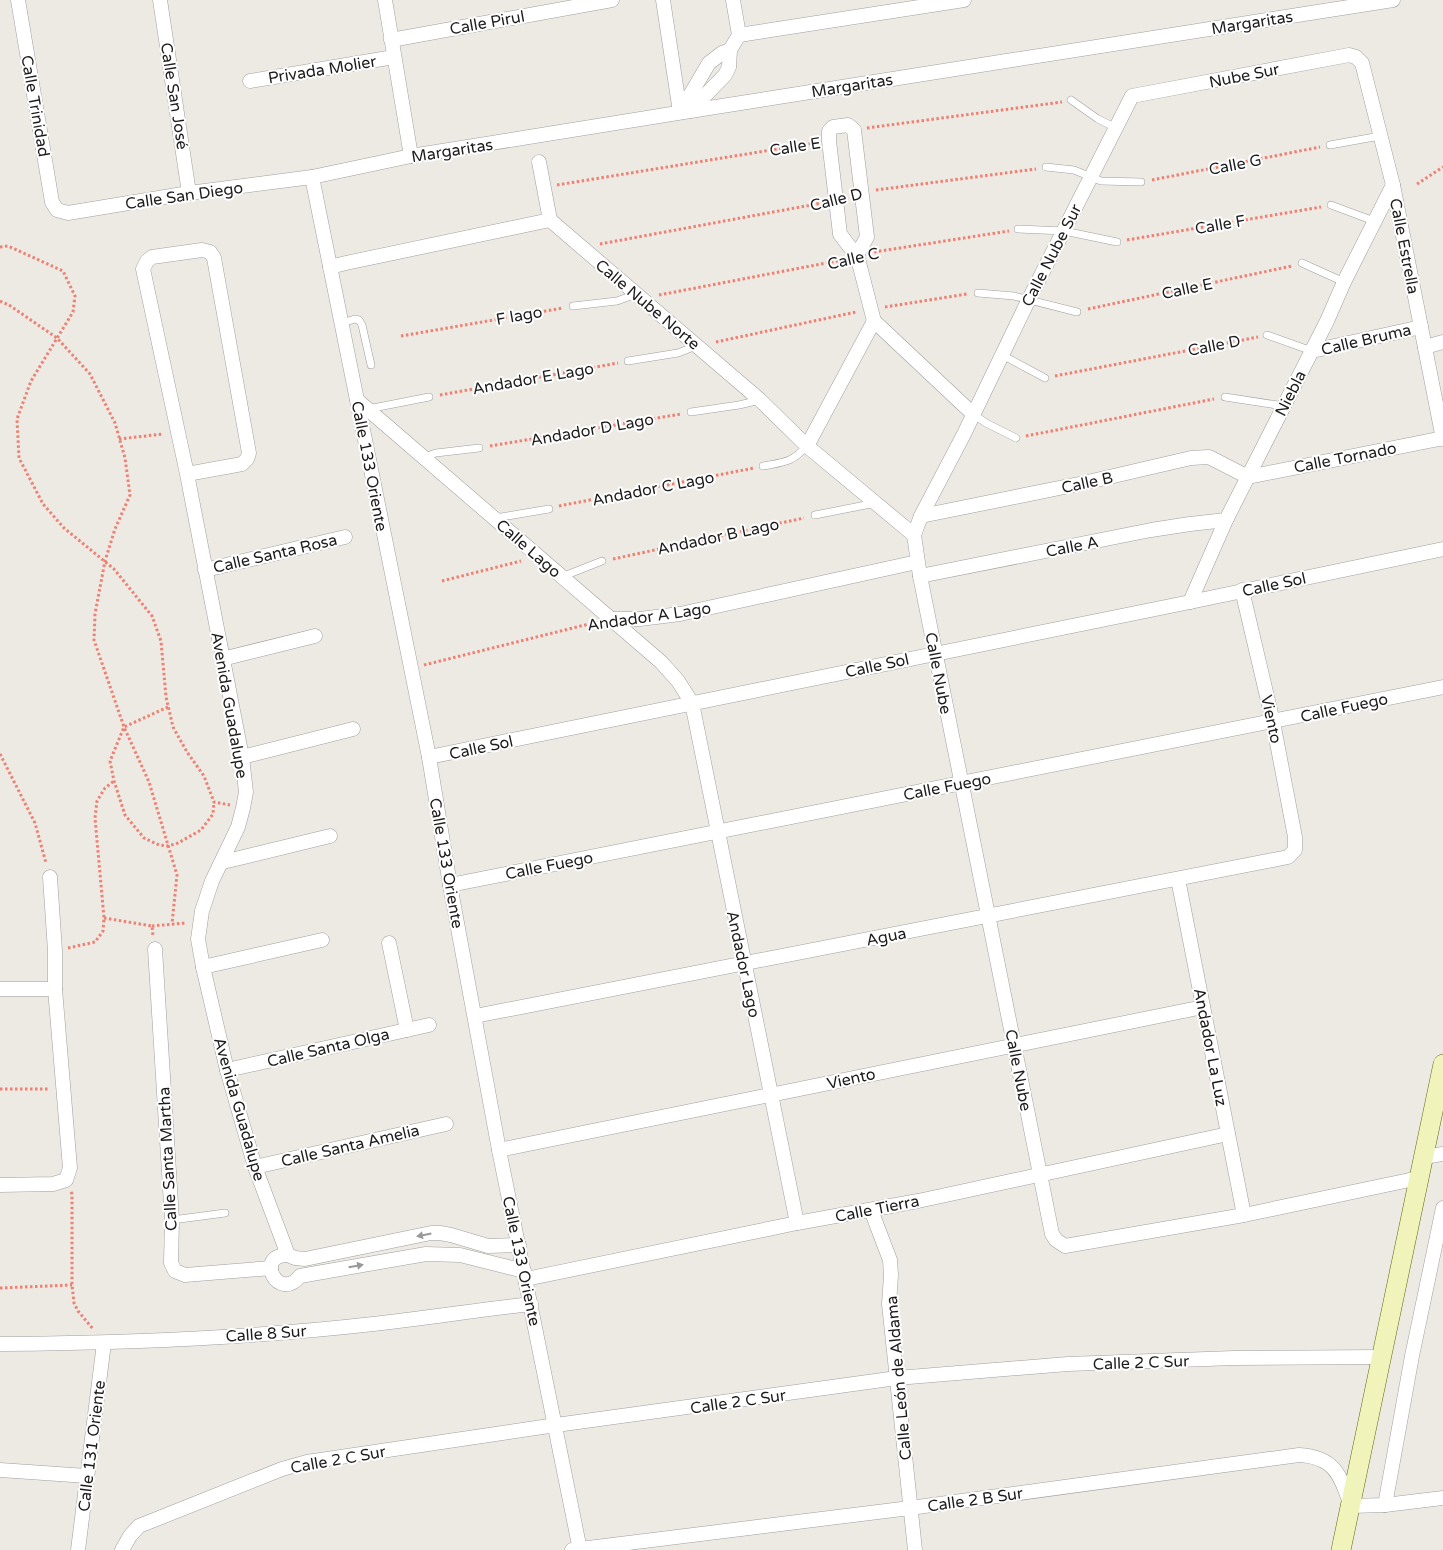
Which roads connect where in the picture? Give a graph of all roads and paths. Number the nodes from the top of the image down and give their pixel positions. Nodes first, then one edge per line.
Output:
1 (18, 0) edge
2 (160, 0) edge
3 (385, 0) edge
4 (612, 0) edge
5 (663, 0) edge
6 (733, 0) edge
7 (964, 0) edge
8 (1393, 0) edge
9 (739, 35) junction
10 (391, 40) junction
11 (730, 50) junction
12 (394, 57) junction
13 (1356, 57) joint
14 (250, 81) dead end
15 (1132, 96) joint
16 (1071, 100) joint
17 (685, 112) junction
18 (1116, 128) junction
19 (854, 130) junction
20 (1380, 136) junction
21 (829, 141) junction
22 (1330, 145) joint
23 (411, 156) junction
24 (539, 162) dead end
25 (1443, 167) edge
26 (1046, 168) joint
27 (312, 177) junction
28 (1090, 177) junction
29 (1141, 182) joint
30 (1417, 184) dead end
31 (1393, 185) junction
32 (544, 187) junction
33 (862, 192) junction
34 (189, 193) junction
35 (836, 198) junction
36 (1331, 205) joint
37 (57, 210) joint
38 (550, 220) junction
39 (1374, 221) junction
40 (1018, 229) joint
41 (1064, 231) junction
42 (1117, 242) joint
43 (0, 247) edge
44 (582, 247) junction
45 (857, 255) junction
46 (1302, 264) joint
47 (330, 267) junction
48 (1344, 282) junction
49 (978, 293) joint
50 (640, 297) junction
51 (1029, 299) junction
52 (0, 301) edge
53 (573, 306) joint
54 (1077, 312) joint
55 (872, 315) junction
56 (342, 323) junction
57 (1421, 327) junction
58 (1267, 335) joint
59 (401, 336) dead end
60 (57, 338) junction
61 (1443, 342) edge
62 (697, 345) junction
63 (1425, 346) junction
64 (1312, 351) junction
65 (1002, 355) junction
66 (628, 361) joint
67 (370, 365) dead end
68 (1045, 378) joint
69 (429, 397) joint
70 (1225, 397) joint
71 (760, 400) junction
72 (362, 404) junction
73 (1284, 406) junction
74 (691, 412) joint
75 (973, 414) junction
76 (178, 432) junction
77 (1016, 438) joint
78 (1443, 438) edge
79 (119, 439) junction
80 (807, 446) junction
81 (480, 448) joint
82 (423, 457) junction
83 (763, 466) joint
84 (187, 474) junction
85 (1248, 476) junction
86 (876, 503) junction
87 (549, 508) joint
88 (815, 515) joint
89 (921, 516) junction
90 (494, 518) junction
91 (1226, 520) junction
92 (914, 535) junction
93 (345, 537) dead end
94 (1443, 549) edge
95 (539, 557) junction
96 (105, 561) junction
97 (602, 562) joint
98 (917, 562) junction
99 (205, 570) junction
100 (920, 576) junction
101 (563, 578) junction
102 (442, 581) dead end
103 (1242, 590) junction
104 (1190, 602) junction
105 (610, 619) junction
106 (315, 636) dead end
107 (935, 653) junction
108 (222, 659) junction
109 (411, 667) junction
110 (1443, 687) edge
111 (692, 703) junction
112 (168, 707) junction
113 (1273, 722) junction
114 (124, 727) junction
115 (353, 730) dead end
116 (0, 754) edge
117 (242, 757) junction
118 (429, 758) junction
119 (114, 781) junction
120 (961, 784) junction
121 (214, 802) junction
122 (243, 808) junction
123 (717, 832) junction
124 (330, 836) dead end
125 (168, 846) junction
126 (1295, 850) joint
127 (223, 862) junction
128 (50, 877) joint
129 (1178, 879) junction
130 (450, 884) junction
131 (988, 916) junction
132 (104, 918) junction
133 (200, 922) junction
134 (172, 924) junction
135 (152, 926) junction
136 (322, 940) dead end
137 (389, 943) dead end
138 (155, 949) joint
139 (55, 951) junction
140 (744, 964) junction
141 (203, 967) junction
142 (0, 989) edge
143 (55, 989) junction
144 (1203, 1006) junction
145 (474, 1016) junction
146 (429, 1025) dead end
147 (407, 1030) junction
148 (1014, 1045) junction
149 (1443, 1064) edge
150 (227, 1070) junction
151 (0, 1089) edge
152 (62, 1090) junction
153 (771, 1095) junction
154 (446, 1124) dead end
155 (1228, 1134) junction
156 (499, 1150) junction
157 (1443, 1154) edge
158 (1424, 1156) junction
159 (255, 1167) junction
160 (1040, 1175) junction
161 (1419, 1178) junction
162 (66, 1180) junction
163 (0, 1185) edge
164 (1443, 1208) edge
165 (871, 1210) junction
166 (226, 1213) dead end
167 (1244, 1215) junction
168 (172, 1220) junction
169 (797, 1224) junction
170 (451, 1235) junction
171 (519, 1245) junction
172 (448, 1254) junction
173 (288, 1255) junction
174 (272, 1273) junction
175 (525, 1275) junction
176 (72, 1285) junction
177 (0, 1288) edge
178 (531, 1304) junction
179 (104, 1343) junction
180 (0, 1344) edge
181 (1382, 1357) junction
182 (897, 1378) junction
183 (556, 1425) junction
184 (0, 1470) edge
185 (87, 1476) junction
186 (1443, 1498) edge
187 (1384, 1504) junction
188 (1351, 1506) junction
189 (910, 1508) junction
190 (78, 1550) edge
191 (122, 1550) edge
192 (577, 1550) edge
193 (915, 1550) edge
194 (1341, 1550) edge

1 - 37 street, Calle Trinidad
2 - 34 street, Calle San José
3 - 10 street
4 - 10 street, Calle Pirul
5 - 17 street
6 - 9 street
7 - 9 street
8 - 17 street, Margaritas
9 - 11 street
10 - 12 street
11 - 17 street
11 - 17 street
12 - 14 street, Privada Molier
12 - 23 street
13 - 15 street, Nube Sur
13 - 20 street, Calle Estrella
15 - 18 street, Calle Nube Sur
16 - 18 lane
16 - 19 path
17 - 23 street, Margaritas
18 - 28 street, Calle Nube Sur
19 - 21 street, Calle E
19 - 33 street
20 - 22 lane
20 - 31 street, Calle Estrella
21 - 32 path, Calle E
21 - 35 street
22 - 29 path, Calle G
23 - 27 street, Margaritas
24 - 32 street
25 - 30 path
26 - 28 lane
26 - 33 path, Calle D
27 - 34 street, Calle San Diego
27 - 47 street, Calle 133 Oriente
28 - 29 lane
28 - 41 street, Calle Nube Sur
31 - 39 street, Niebla
31 - 57 street, Calle Estrella
32 - 38 street
33 - 45 street
34 - 37 street, Calle San Diego
35 - 44 path, Calle D
35 - 45 street
36 - 39 lane
36 - 42 path, Calle F
38 - 44 street, Calle Nube Norte
38 - 47 street
39 - 48 street, Niebla
40 - 41 lane
40 - 45 path, Calle C
41 - 42 lane
41 - 51 street, Calle Nube Sur
43 - 60 path
44 - 50 street, Calle Nube Norte
45 - 50 path, Calle C
45 - 55 street
46 - 48 lane
46 - 54 path, Calle E
47 - 56 street, Calle 133 Oriente
48 - 64 street, Niebla
49 - 51 lane
49 - 55 path
50 - 53 lane
50 - 62 street, Calle Nube Norte
51 - 54 lane
51 - 65 street, Calle Nube Sur
52 - 60 path
53 - 59 path, F lago
55 - 62 path
55 - 75 street
55 - 80 street
56 - 67 lane
56 - 72 street, Calle 133 Oriente
57 - 63 street, Calle Estrella
57 - 64 street, Calle Bruma
58 - 64 lane
58 - 68 path, Calle D
60 - 79 path
60 - 96 path
61 - 63 street
62 - 66 lane
62 - 71 street, Calle Nube Norte
63 - 78 street, Calle Estrella
64 - 73 street, Niebla
65 - 68 lane
65 - 75 street, Calle Nube Sur
66 - 69 path, Andador E Lago
69 - 72 lane
70 - 73 lane
70 - 77 path
71 - 74 lane
71 - 80 street, Calle Nube Norte
72 - 82 street, Calle Lago
72 - 109 street, Calle 133 Oriente
73 - 85 street, Niebla
74 - 81 path, Andador D Lago
75 - 77 lane
75 - 89 street, Calle Nube Sur
76 - 79 path
76 - 84 street, Avenida Guadalupe
76 - 84 street, Avenida Guadalupe
78 - 85 street, Calle Tornado
79 - 96 path
80 - 83 lane
80 - 86 street, Calle Nube Norte
81 - 82 lane
82 - 90 street, Calle Lago
83 - 87 path, Andador C Lago
84 - 99 street, Avenida Guadalupe
85 - 89 street, Calle B
85 - 91 street, Niebla
86 - 88 lane
86 - 92 street, Calle Nube Norte
87 - 90 lane
88 - 97 path, Andador B Lago
89 - 92 street, Calle Nube Sur
90 - 95 street, Calle Lago
91 - 100 street, Calle A
91 - 104 street, Niebla
92 - 98 street, Calle Nube
93 - 99 street, Calle Santa Rosa
94 - 103 street, Calle Sol
95 - 101 street, Calle Lago
95 - 102 path
96 - 112 path
96 - 114 path
97 - 101 lane
98 - 100 street, Calle Nube
98 - 105 street, Andador A Lago
99 - 108 street, Avenida Guadalupe
100 - 107 street, Calle Nube
101 - 105 street, Calle Lago
103 - 104 street, Calle Sol
103 - 113 street, Viento
104 - 107 street, Calle Sol
105 - 109 path, Andador A Lago
105 - 111 street, Calle Lago
106 - 108 street
107 - 111 street, Calle Sol
107 - 120 street, Calle Nube
108 - 117 street, Avenida Guadalupe
109 - 118 street, Calle 133 Oriente
110 - 113 street, Calle Fuego
111 - 118 street, Calle Sol
111 - 123 street, Andador Lago
112 - 114 path
112 - 121 path
113 - 120 street, Calle Fuego
113 - 126 street, Viento
114 - 119 path
114 - 125 path
115 - 117 street
116 - 128 path
117 - 122 street, Avenida Guadalupe
118 - 130 street, Calle 133 Oriente
119 - 125 path
119 - 132 path
120 - 123 street, Calle Fuego
120 - 131 street, Calle Nube
121 - 122 path
121 - 125 path
122 - 127 street, Avenida Guadalupe
123 - 130 street, Calle Fuego
123 - 140 street, Andador Lago
124 - 127 street
125 - 134 path
126 - 129 street, Agua
127 - 133 street, Avenida Guadalupe
128 - 139 street
129 - 131 street, Agua
129 - 144 street, Andador La Luz
130 - 145 street, Calle 133 Oriente
131 - 140 street, Agua
131 - 148 street, Calle Nube
132 - 135 path
132 - 139 path
133 - 134 path
133 - 141 street, Avenida Guadalupe
134 - 135 path
135 - 138 path
136 - 141 street
137 - 147 street
138 - 168 street, Calle Santa Martha
139 - 143 street
140 - 145 street, Agua
140 - 153 street, Andador Lago
141 - 150 street, Avenida Guadalupe
142 - 143 street
143 - 152 street
144 - 148 street, Viento
144 - 155 street, Andador La Luz
145 - 156 street, Calle 133 Oriente
146 - 147 street, Calle Santa Olga
147 - 150 street, Calle Santa Olga
148 - 153 street, Viento
148 - 160 street, Calle Nube
149 - 158 main road
150 - 159 street, Avenida Guadalupe
151 - 152 path
152 - 162 street
153 - 156 street, Viento
153 - 169 street, Andador Lago
154 - 159 street, Calle Santa Amelia
155 - 160 street, Calle Tierra
155 - 167 street, Andador La Luz
156 - 171 street, Calle 133 Oriente
157 - 158 street
158 - 161 main road
159 - 173 street, Avenida Guadalupe
160 - 165 street, Calle Tierra
160 - 167 street, Calle Nube
161 - 167 street, Calle Nube
161 - 181 main road
162 - 163 street
162 - 176 path
164 - 187 street
165 - 169 street, Calle Tierra
165 - 182 street, Calle León de Aldama
166 - 168 lane
168 - 174 street, Calle Santa Martha
169 - 175 street, Calle Tierra
170 - 171 street
170 - 172 street
170 -> 173 street
171 - 175 street, Calle 133 Oriente
174 -> 172 street
172 - 175 street
173 - 174 street
175 - 178 street, Calle 133 Oriente
176 - 177 path
176 - 179 path
178 - 179 street, Calle 8 Sur
178 - 183 street, Calle 133 Oriente
179 - 180 street, Calle 8 Sur
179 - 185 street, Calle 131 Oriente
181 - 182 street, Calle 2 C Sur
181 - 188 main road
182 - 183 street, Calle 2 C Sur
182 - 189 street, Calle León de Aldama
183 - 191 street, Calle 2 C Sur
183 - 192 street, Calle 133 Oriente
184 - 185 street
185 - 190 street, Calle 131 Oriente
186 - 187 street
187 - 188 street
188 - 189 street, Calle 2 B Sur
188 - 194 main road
189 - 192 street, Calle 2 B Sur
189 - 193 street, Calle León de Aldama

